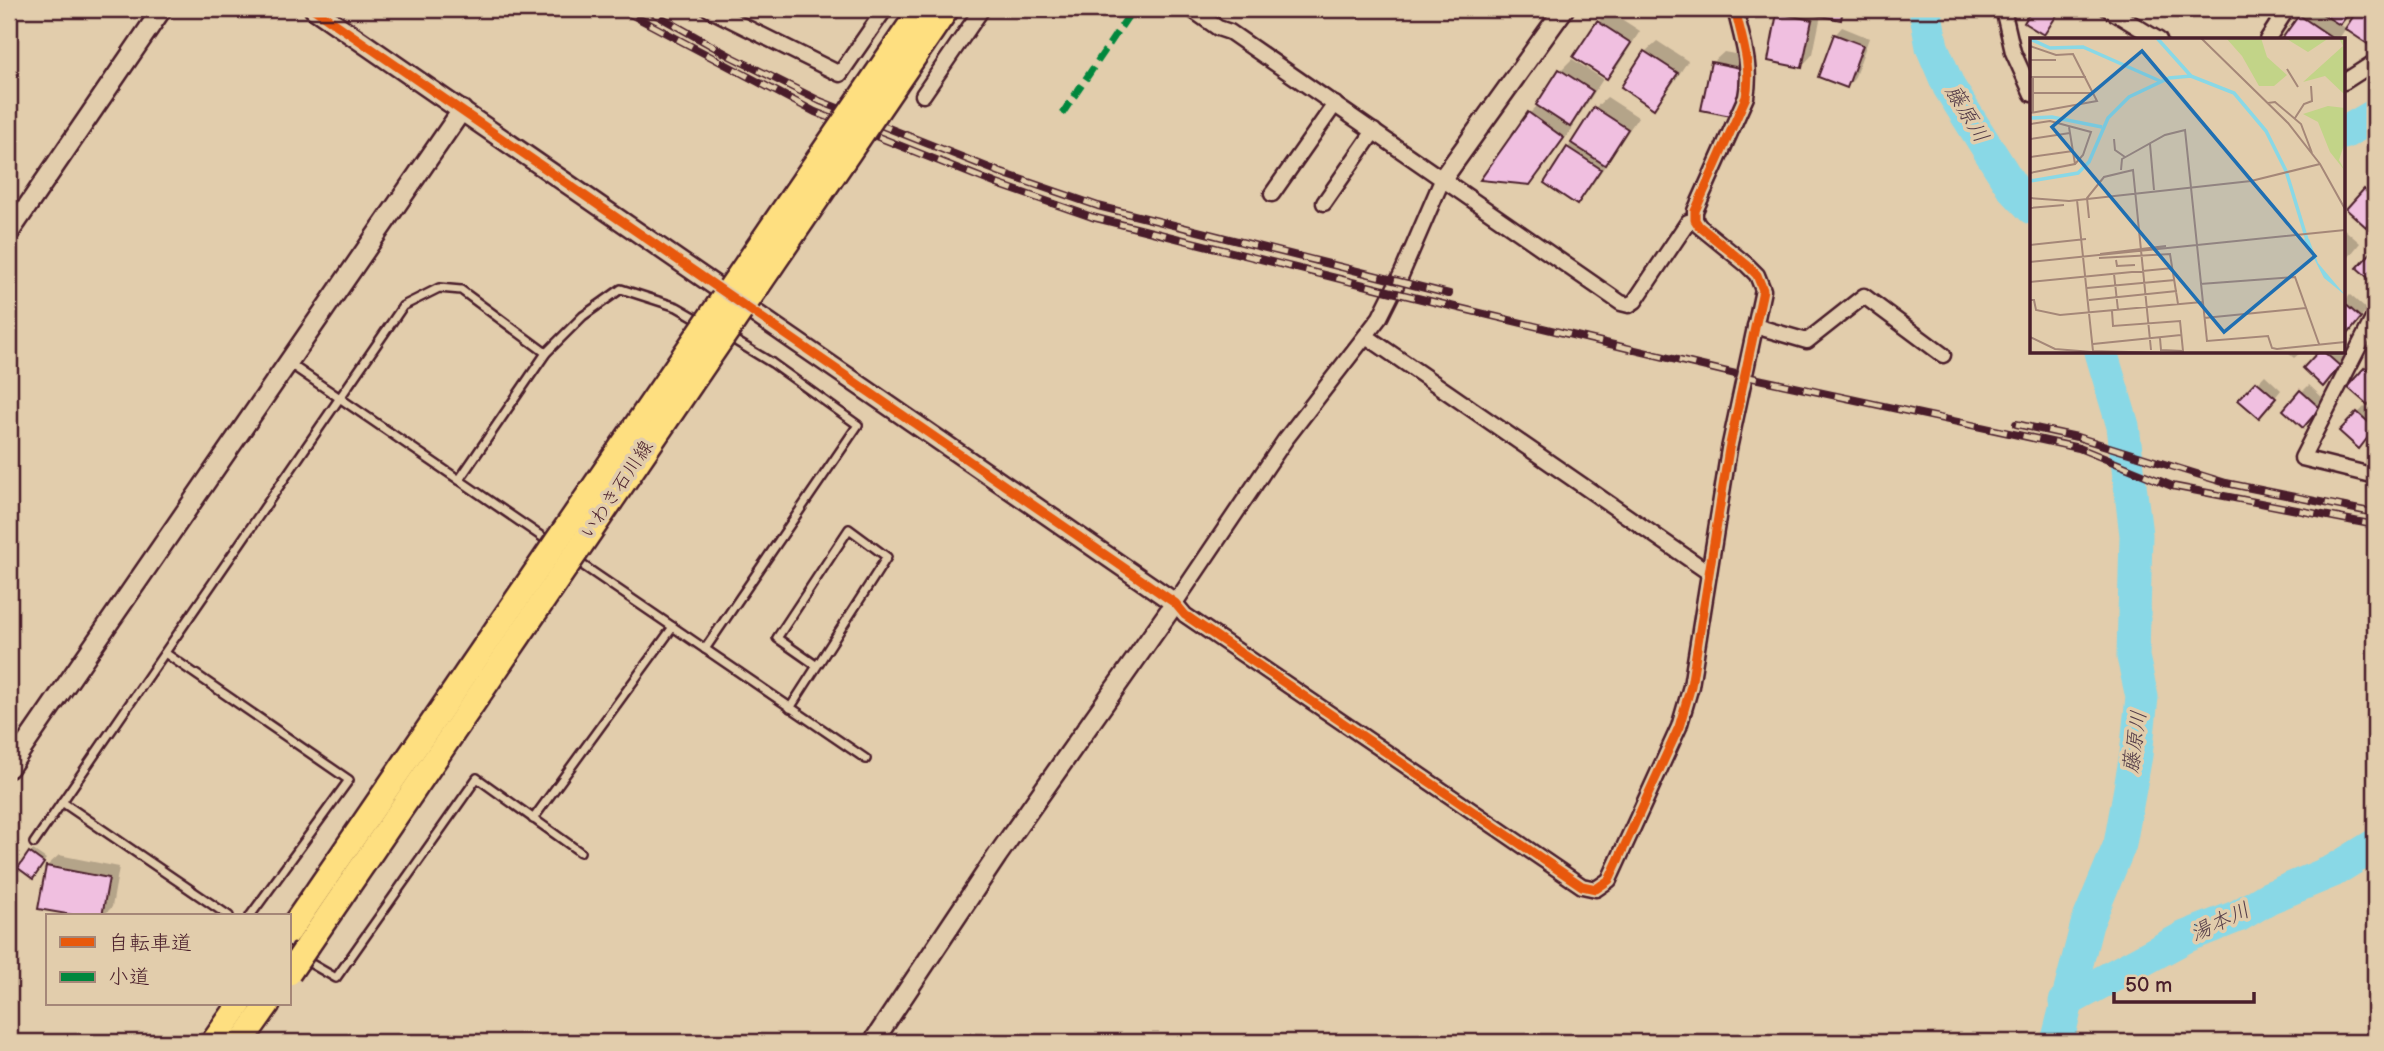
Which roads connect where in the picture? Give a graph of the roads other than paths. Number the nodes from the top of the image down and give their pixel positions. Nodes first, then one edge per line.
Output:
1 (162, 9) edge
2 (709, 9) edge
3 (885, 9) edge
4 (921, 9) edge
5 (947, 9) edge
6 (982, 9) edge
7 (1191, 9) edge
8 (1564, 9) edge
9 (1735, 9) edge
10 (2003, 9) edge
11 (2108, 9) edge
12 (2287, 9) edge
13 (326, 12) edge
14 (733, 14) edge
15 (2156, 38) edge
16 (2268, 38) edge
17 (2375, 62) edge
18 (2346, 81) edge
19 (2030, 90) edge
20 (923, 95) dead end
21 (1335, 104) junction
22 (462, 110) junction
23 (1374, 131) junction
24 (1443, 178) junction
25 (1272, 194) dead end
26 (1324, 203) dead end
27 (1695, 220) junction
28 (9, 233) edge
29 (2375, 315) edge
30 (1755, 326) junction
31 (1366, 335) junction
32 (547, 353) junction
33 (1944, 355) dead end
34 (289, 363) junction
35 (339, 398) junction
36 (2375, 475) edge
37 (458, 480) junction
38 (1708, 572) junction
39 (1175, 603) junction
40 (673, 627) junction
41 (705, 649) junction
42 (165, 653) junction
43 (817, 666) junction
44 (790, 708) junction
45 (866, 759) dead end
46 (9, 768) edge
47 (62, 802) junction
48 (533, 819) junction
49 (34, 843) dead end
50 (580, 852) dead end
51 (226, 914) edge
52 (251, 914) edge
53 (290, 931) edge
54 (290, 952) edge
55 (290, 972) edge
56 (265, 1008) edge
57 (240, 1024) edge
58 (213, 1042) edge
59 (873, 1042) edge

1 - 28 street
2 - 14 street
3 - 14 street
4 - 53 main road, いわき石川線, bridge
5 - 55 main road, いわき石川線, bridge
6 - 20 street
7 - 21 street
8 - 24 street
9 - 27 street
10 - 19 street
11 - 15 street
12 - 16 street
13 - 22 street
17 - 18 street
21 - 23 street
21 - 25 street
22 - 34 street
22 - 39 street
23 - 24 street
23 - 26 street
24 - 27 street
24 - 31 street
27 - 30 street
29 - 36 street
30 - 33 street
30 - 38 street
31 - 38 street
31 - 39 street
32 - 35 lane
32 - 37 lane
32 - 41 lane
34 - 35 lane
34 - 46 street
35 - 37 lane
35 - 42 lane
37 - 40 lane
38 - 39 street
39 - 59 street
40 - 41 lane
40 - 48 lane
41 - 44 lane
42 - 47 lane
42 - 52 lane
43 - 43 lane
43 - 44 lane
44 - 45 lane
47 - 49 lane
47 - 51 lane
48 - 50 lane
48 - 54 lane
56 - 57 main road
57 - 58 main road

